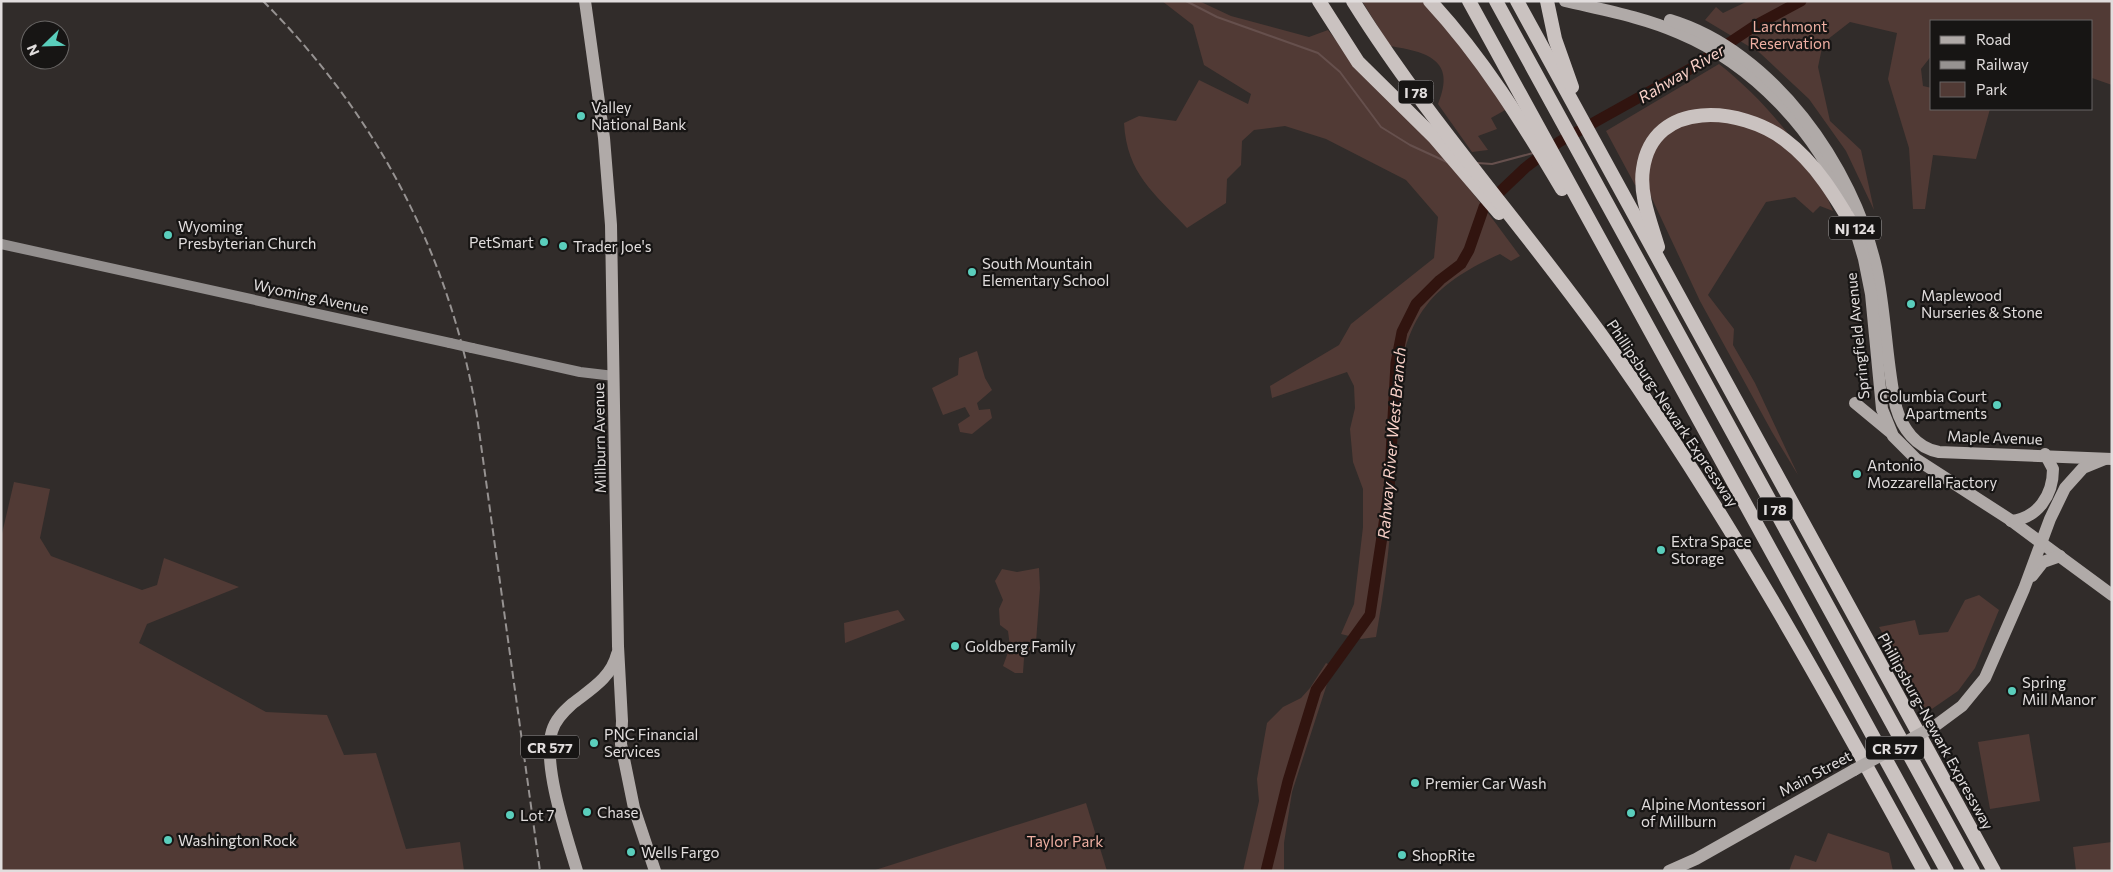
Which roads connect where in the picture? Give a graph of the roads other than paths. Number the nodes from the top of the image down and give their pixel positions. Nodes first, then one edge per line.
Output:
1 (585, 1) edge
2 (1319, 1) edge
3 (1353, 1) edge
4 (1430, 1) edge
5 (1469, 1) edge
6 (1496, 1) edge
7 (1516, 1) edge
8 (1547, 1) edge
9 (1565, 1) edge
10 (1601, 1) edge
11 (1704, 40) junction
12 (1735, 60) junction
13 (1578, 108) junction
14 (1534, 132) junction
15 (1497, 204) junction
16 (1857, 233) junction
17 (1, 244) edge
18 (1666, 272) junction
19 (614, 376) junction
20 (1891, 381) joint
21 (1855, 403) dead end
22 (1891, 433) junction
23 (2045, 454) junction
24 (2110, 459) edge
25 (2050, 519) junction
26 (2011, 521) junction
27 (2041, 542) junction
28 (2060, 556) junction
29 (2024, 589) junction
30 (2112, 595) edge
31 (618, 646) junction
32 (592, 690) junction
33 (621, 744) junction
34 (577, 871) edge
35 (655, 871) edge
36 (1669, 871) edge
37 (1924, 871) edge
38 (1947, 871) edge
39 (1973, 871) edge
40 (1994, 871) edge

1 - 19 main road, Millburn Avenue
2 - 15 highway
3 - 15 highway, I 78
4 - 14 highway
5 - 14 highway
6 - 39 highway, I 78
7 - 13 highway
8 - 13 highway
9 - 11 main road, Springfield Avenue / NJ 124
10 - 11 main road, Springfield Avenue / NJ 124
11 - 12 main road, Springfield Avenue / NJ 124
12 - 16 main road, Springfield Avenue / NJ 124
12 - 20 main road, Springfield Avenue / NJ 124
13 - 18 highway, Phillipsburg-Newark Expressway / I 78
14 - 38 highway, Phillipsburg-Newark Expressway / I 78
15 - 37 highway, Phillipsburg-Newark Expressway
16 - 18 highway
16 - 22 main road, Springfield Avenue / NJ 124
17 - 19 main road, Wyoming Avenue, bridge
18 - 40 highway, Phillipsburg-Newark Expressway / I 78
19 - 31 main road, Millburn Avenue / CR 577
20 - 23 main road, Maple Avenue / NJ 124
21 - 22 main road
22 - 26 main road, Springfield Avenue / NJ 124
23 - 24 main road, Maple Avenue / NJ 124
23 - 26 main road
24 - 25 main road, CR 577
25 - 27 main road, CR 577
25 - 28 main road
26 - 27 main road, Springfield Avenue / NJ 124
27 - 28 main road, Springfield Avenue / NJ 124
27 - 29 main road, Main Street / CR 577
28 - 29 main road, Main Street / CR 577
28 - 30 main road, Springfield Avenue / NJ 124
29 - 36 main road, Main Street / CR 577, bridge
31 - 32 main road, CR 577
31 - 33 main road, Millburn Avenue / CR 577
32 - 33 main road
32 - 34 main road, CR 577
33 - 35 main road, Millburn Avenue / CR 577

